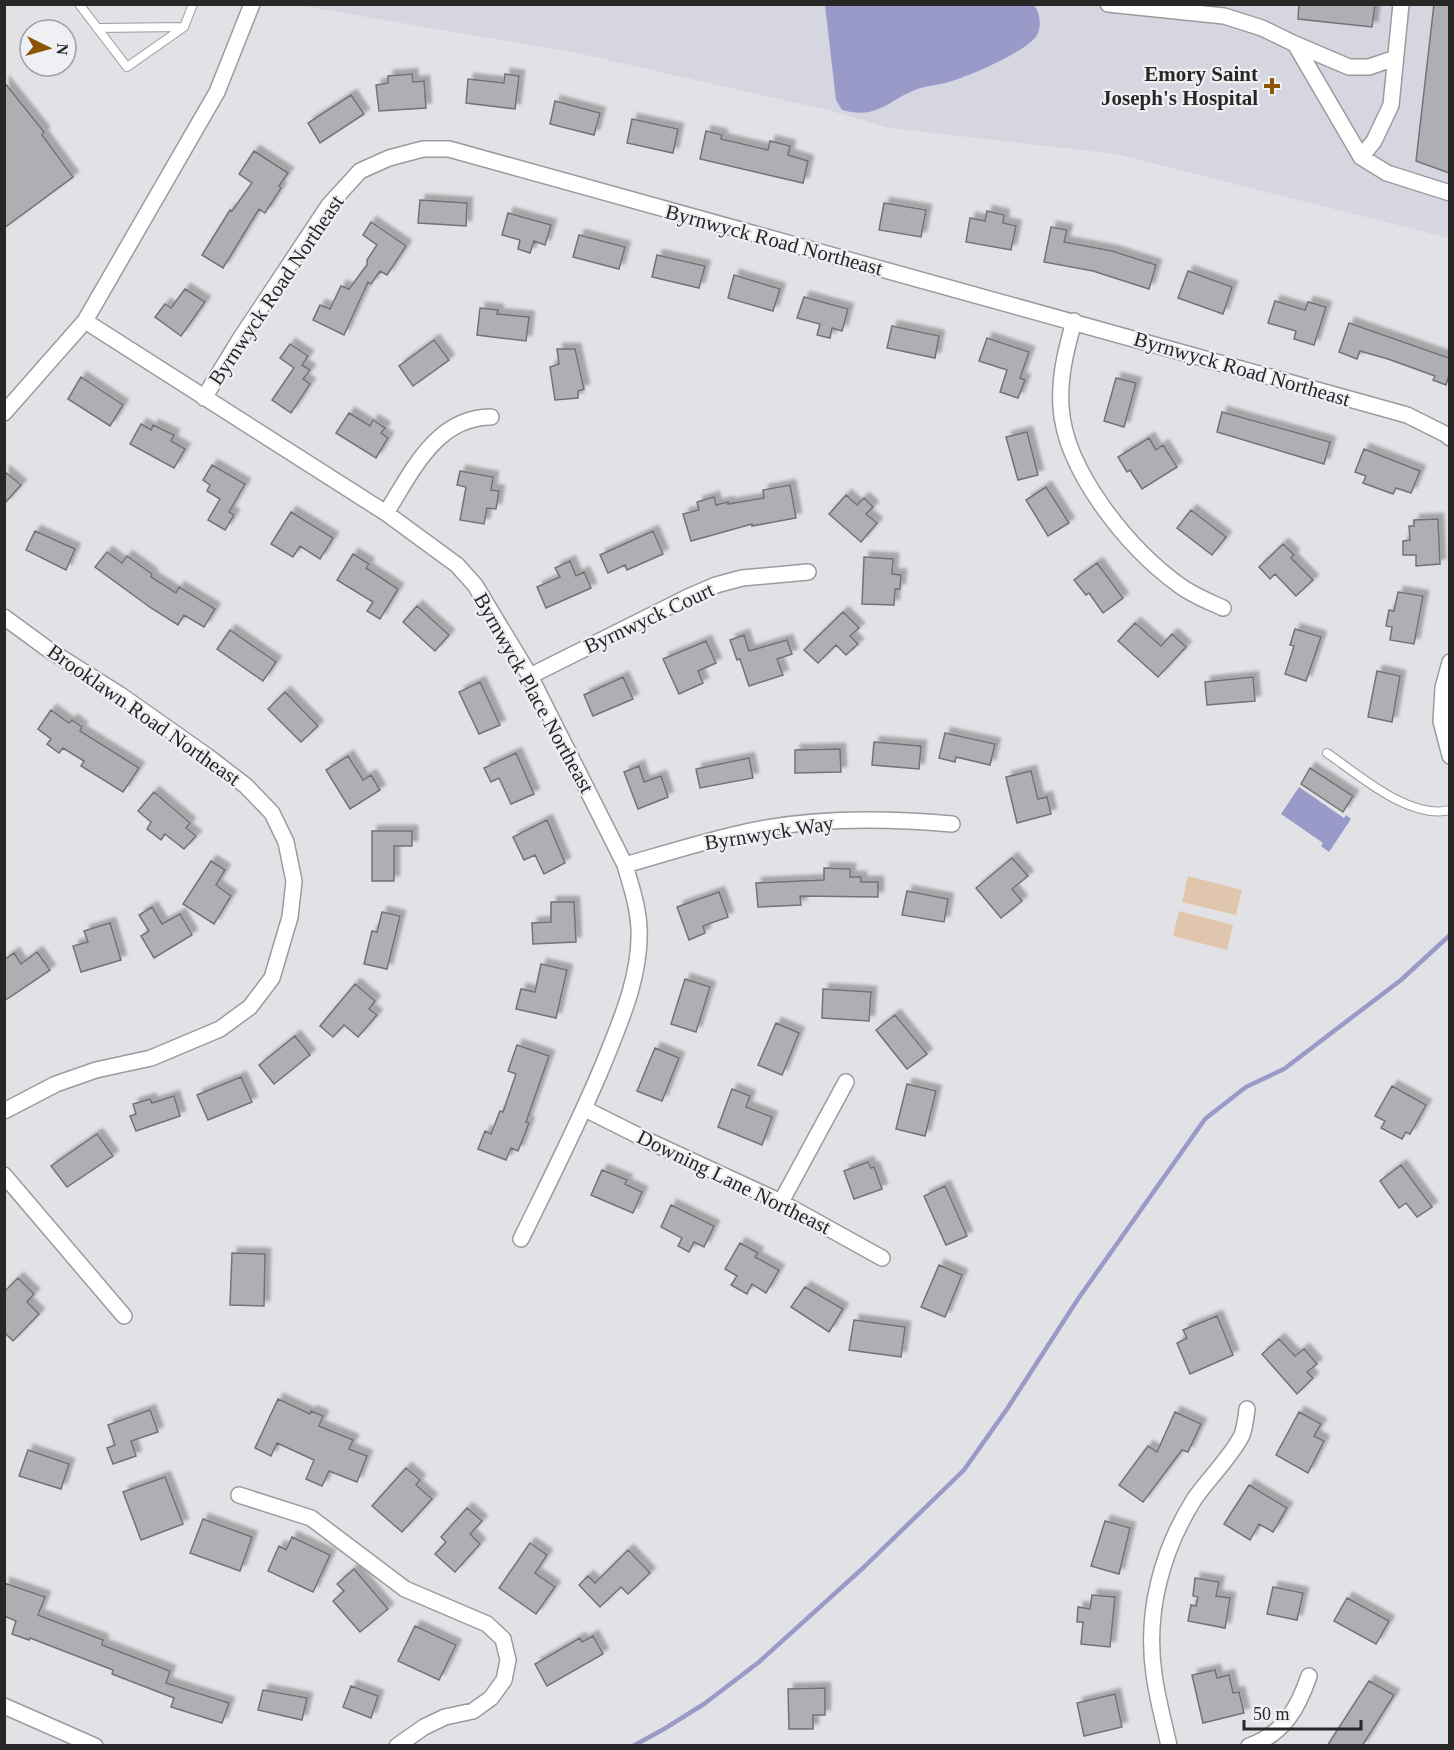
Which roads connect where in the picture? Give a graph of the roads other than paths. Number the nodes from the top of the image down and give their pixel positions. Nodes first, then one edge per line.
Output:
1 (79, 4) edge
2 (193, 4) edge
3 (252, 4) edge
4 (1108, 4) edge
5 (1401, 4) edge
6 (184, 27) junction
7 (97, 28) junction
8 (1295, 44) junction
9 (1395, 58) junction
10 (1361, 157) junction
11 (1449, 193) edge
12 (85, 321) junction
13 (1074, 321) junction
14 (204, 398) junction
15 (4, 413) edge
16 (491, 417) dead end
17 (1449, 438) edge
18 (386, 513) junction
19 (808, 572) dead end
20 (1223, 608) dead end
21 (4, 617) edge
22 (1449, 662) edge
23 (530, 676) junction
24 (1327, 753) dead end
25 (1449, 756) edge
26 (1449, 810) edge
27 (952, 825) dead end
28 (625, 865) junction
29 (846, 1082) dead end
30 (585, 1109) junction
31 (4, 1111) edge
32 (4, 1175) edge
33 (781, 1202) junction
34 (521, 1239) dead end
35 (882, 1258) dead end
36 (124, 1316) dead end
37 (1247, 1409) dead end
38 (239, 1495) dead end
39 (1309, 1676) dead end
40 (4, 1706) edge
41 (95, 1746) edge
42 (397, 1746) edge
43 (1169, 1746) edge
44 (1249, 1746) edge

1 - 7 lane
2 - 6 lane
3 - 12 street
4 - 8 street
5 - 9 street
6 - 7 lane
6 - 7 lane
8 - 9 street
8 - 10 street
9 - 10 street
10 - 11 street
12 - 14 street, Byrnwyck Place Northeast
12 - 15 street
13 - 14 street, Byrnwyck Road Northeast
13 - 17 street, Byrnwyck Road Northeast
13 - 20 street
14 - 18 street, Byrnwyck Place Northeast
16 - 18 street
18 - 23 street, Byrnwyck Place Northeast
19 - 23 street, Byrnwyck Court
21 - 31 street, Brooklawn Road Northeast
22 - 25 street
23 - 28 street, Byrnwyck Place Northeast
24 - 26 lane
27 - 28 street, Byrnwyck Way
28 - 30 street, Byrnwyck Place Northeast
29 - 33 street
30 - 33 street, Downing Lane Northeast
30 - 34 street, Byrnwyck Place Northeast
32 - 36 street
33 - 35 street, Downing Lane Northeast
37 - 43 street
38 - 42 street
39 - 44 street
40 - 41 street

